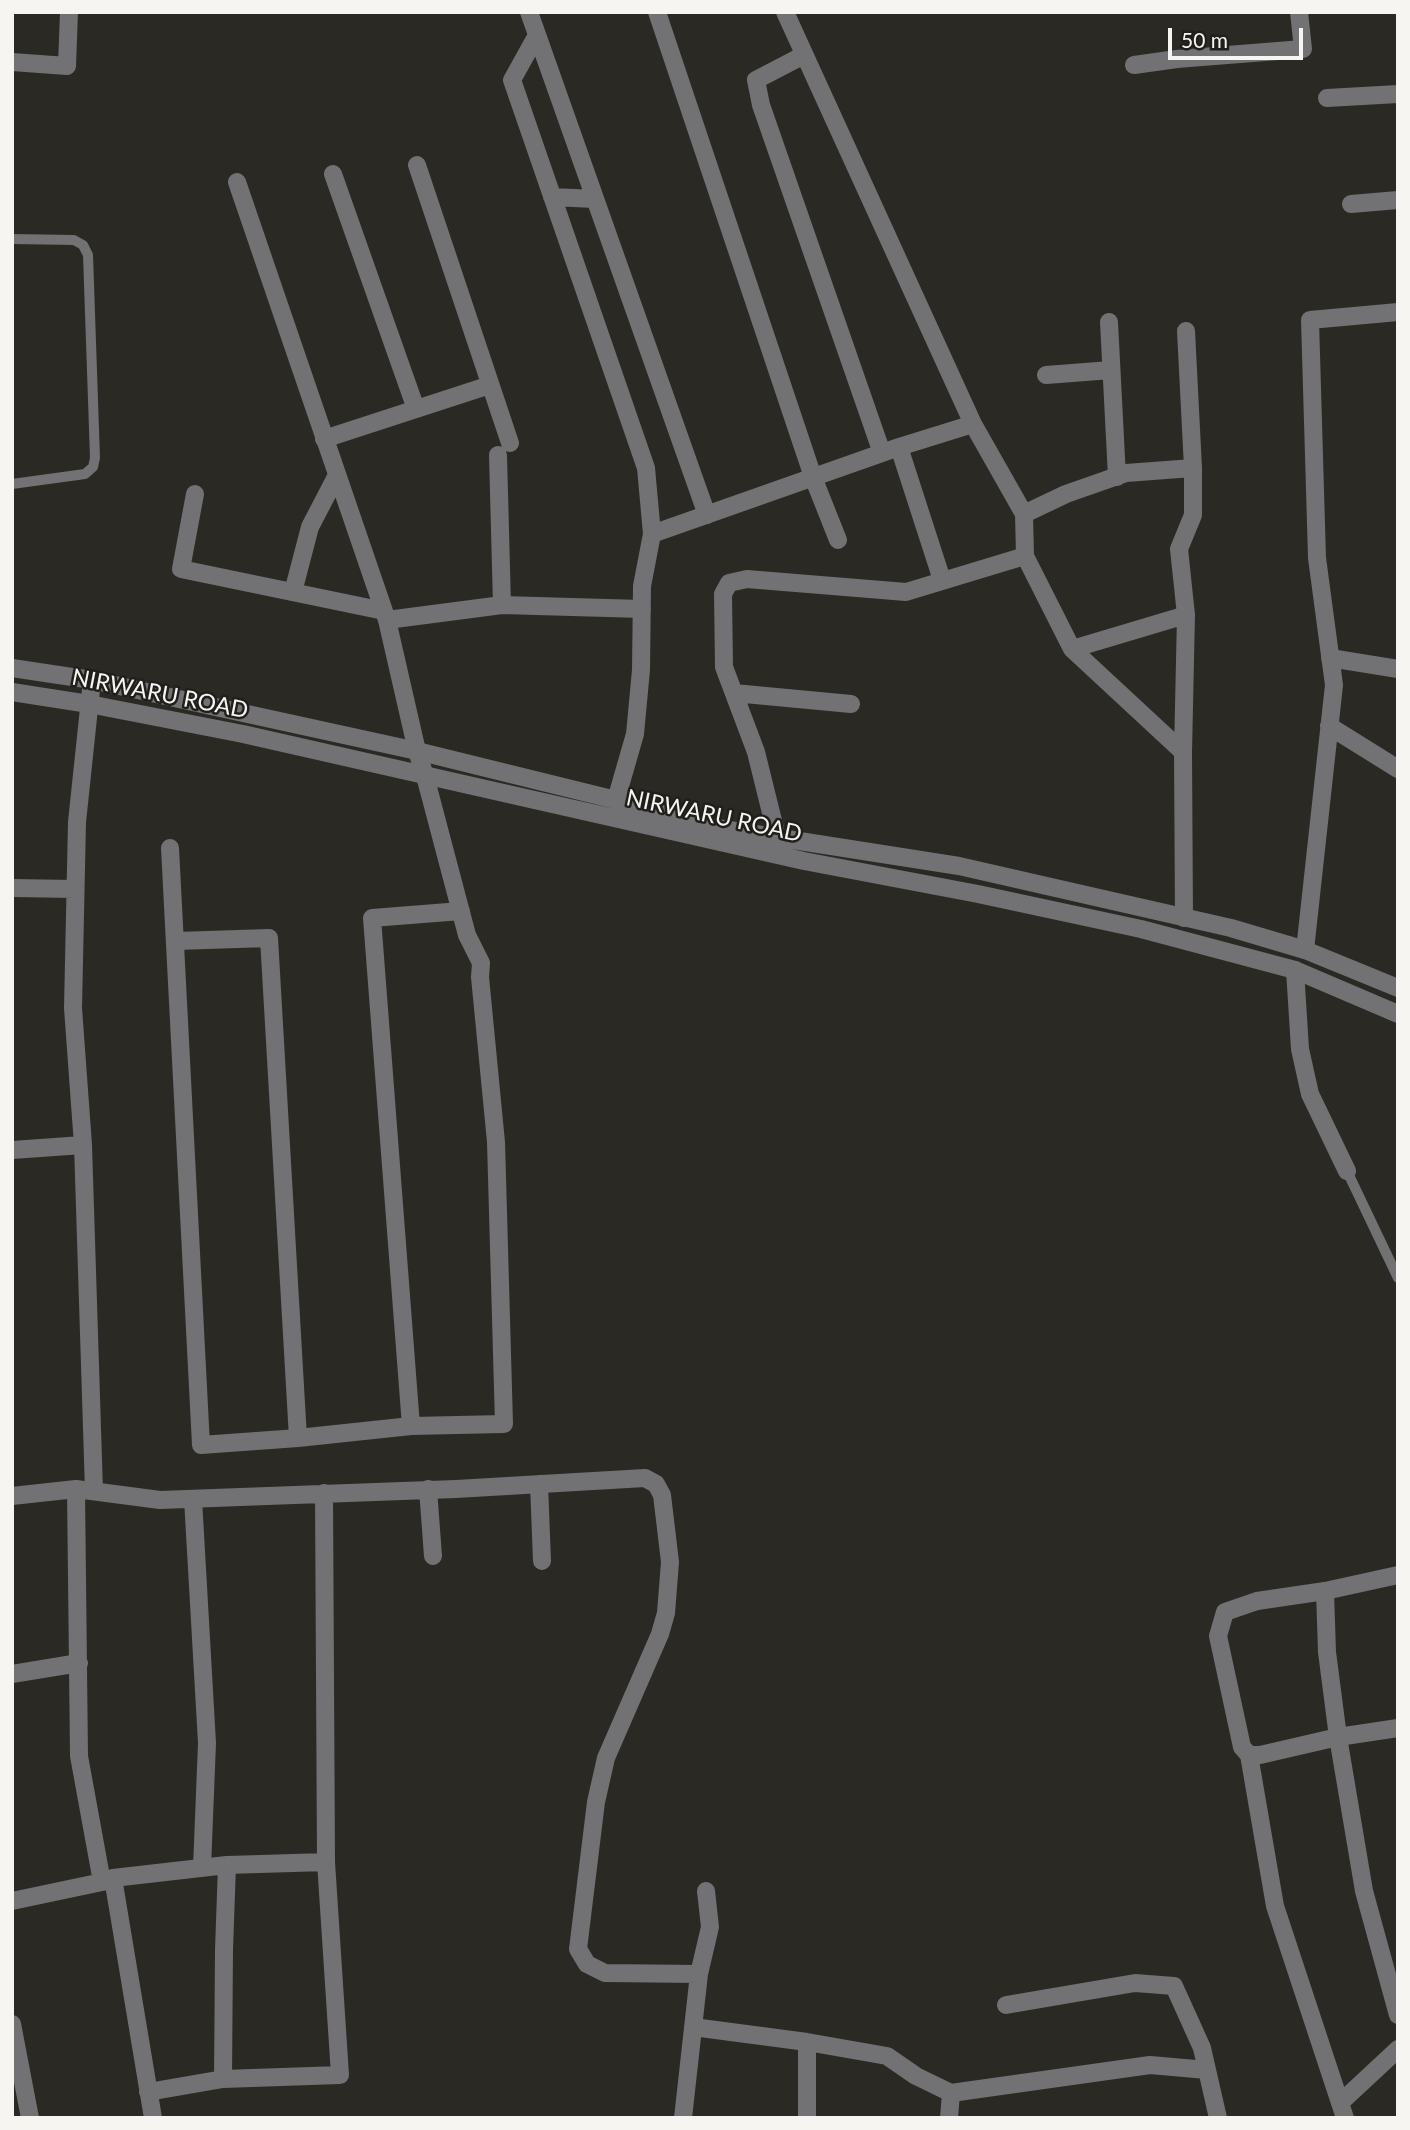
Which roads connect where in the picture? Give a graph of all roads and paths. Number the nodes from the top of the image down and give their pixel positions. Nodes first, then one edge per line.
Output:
1 (69, 12) edge
2 (529, 12) edge
3 (657, 12) edge
4 (785, 12) edge
5 (1299, 12) edge
6 (537, 35) junction
7 (804, 55) junction
8 (12, 62) edge
9 (1134, 65) dead end
10 (1398, 94) edge
11 (1327, 98) dead end
12 (416, 165) dead end
13 (333, 174) dead end
14 (237, 181) dead end
15 (552, 197) junction
16 (595, 199) junction
17 (1398, 200) edge
18 (1351, 204) dead end
19 (12, 239) edge
20 (1398, 312) edge
21 (1109, 322) dead end
22 (1186, 331) dead end
23 (1111, 370) junction
24 (1046, 375) dead end
25 (490, 386) junction
26 (416, 409) junction
27 (973, 424) junction
28 (324, 439) junction
29 (891, 450) junction
30 (1193, 468) junction
31 (337, 475) junction
32 (813, 477) junction
33 (1117, 477) junction
34 (12, 484) edge
35 (195, 494) dead end
36 (1024, 514) junction
37 (707, 515) junction
38 (652, 534) junction
39 (838, 540) dead end
40 (1025, 556) junction
41 (942, 580) junction
42 (293, 592) junction
43 (502, 605) junction
44 (642, 609) junction
45 (1186, 615) junction
46 (385, 616) junction
47 (1072, 649) junction
48 (1330, 658) junction
49 (12, 668) edge
50 (1398, 669) edge
51 (92, 680) junction
52 (12, 692) edge
53 (734, 693) junction
54 (89, 704) junction
55 (851, 705) dead end
56 (1329, 726) junction
57 (417, 751) junction
58 (1183, 752) junction
59 (1398, 769) edge
60 (425, 776) junction
61 (616, 800) junction
62 (777, 837) junction
63 (170, 848) dead end
64 (12, 888) edge
65 (75, 889) junction
66 (461, 911) junction
67 (1184, 918) junction
68 (176, 942) junction
69 (1304, 949) junction
70 (1296, 971) junction
71 (1398, 988) edge
72 (1398, 1014) edge
73 (83, 1145) junction
74 (12, 1150) edge
75 (1347, 1171) joint
76 (1398, 1278) edge
77 (411, 1426) junction
78 (298, 1438) junction
79 (539, 1484) junction
80 (428, 1489) junction
81 (85, 1490) junction
82 (324, 1493) junction
83 (12, 1496) edge
84 (192, 1499) junction
85 (433, 1556) dead end
86 (542, 1561) dead end
87 (1398, 1575) edge
88 (1325, 1591) junction
89 (79, 1663) junction
90 (12, 1674) edge
91 (1398, 1728) edge
92 (1338, 1737) junction
93 (1249, 1755) junction
94 (326, 1862) junction
95 (227, 1865) junction
96 (202, 1868) junction
97 (107, 1880) junction
98 (706, 1891) dead end
99 (12, 1901) edge
100 (699, 1974) junction
101 (1006, 2005) dead end
102 (1398, 2015) edge
103 (12, 2024) edge
104 (693, 2028) junction
105 (807, 2042) junction
106 (1398, 2049) edge
107 (1207, 2070) junction
108 (223, 2079) junction
109 (148, 2092) junction
110 (951, 2093) junction
111 (1343, 2110) edge
112 (30, 2118) edge
113 (153, 2118) edge
114 (683, 2118) edge
115 (807, 2118) edge
116 (948, 2118) edge
117 (1218, 2118) edge

1 - 8 street
2 - 6 street
3 - 32 street
4 - 7 street
5 - 9 street
6 - 15 street
6 - 16 street
7 - 27 street
7 - 29 street
10 - 11 street
12 - 25 street
13 - 26 street
14 - 28 street
15 - 16 street
15 - 38 street
16 - 37 street
17 - 18 street
19 - 34 lane
20 - 48 street
21 - 23 street
22 - 30 street
23 - 24 street
23 - 33 street
25 - 26 street
25 - 43 street
26 - 28 street
27 - 29 street
27 - 36 street
28 - 31 street
29 - 32 street
29 - 41 street
30 - 33 street
30 - 45 street
31 - 42 street
31 - 46 street
32 - 37 street
32 - 39 street
33 - 36 street
35 - 42 street
36 - 40 street
37 - 38 street
38 - 44 street
40 - 41 street
40 - 47 street
41 - 53 street
42 - 46 street
43 - 44 street
43 - 46 street
44 - 61 street
45 - 47 street
45 - 58 street
46 - 57 street
47 - 58 street
48 - 50 street
48 - 56 street
49 - 51 street, NIRWARU ROAD
51 - 54 street
51 - 57 street, NIRWARU ROAD
52 - 54 street, NIRWARU ROAD
53 - 55 street
53 - 62 street
54 - 60 street, NIRWARU ROAD
54 - 65 street
56 - 59 street
56 - 69 street
57 - 60 street
57 - 61 street, NIRWARU ROAD
58 - 67 street
60 - 66 street
60 - 70 street, NIRWARU ROAD
61 - 62 street, NIRWARU ROAD
62 - 67 street, NIRWARU ROAD
63 - 68 street
64 - 65 street
65 - 73 street
66 - 77 street
66 - 77 street
67 - 69 street, NIRWARU ROAD
68 - 78 street
68 - 78 street
69 - 70 street
69 - 71 street, NIRWARU ROAD
70 - 72 street, NIRWARU ROAD
70 - 75 street
73 - 74 street
73 - 81 street
75 - 76 lane
77 - 78 street
79 - 80 street
79 - 86 street
79 - 100 street
80 - 82 street
80 - 85 street
81 - 83 street
81 - 84 street
81 - 89 street
82 - 84 street
82 - 94 street
84 - 96 street
87 - 88 street
88 - 92 street
88 - 93 street
89 - 90 street
89 - 97 street
91 - 92 street
92 - 93 street
92 - 102 street
93 - 111 street
94 - 95 street
94 - 108 street
95 - 96 street
95 - 108 street
96 - 97 street
97 - 99 street
97 - 109 street
98 - 100 street
100 - 104 street
101 - 107 street
103 - 112 street
104 - 105 street
104 - 114 street
105 - 110 street
105 - 115 street
106 - 111 street
107 - 110 street
107 - 117 street
108 - 109 street
109 - 113 street
110 - 116 street

